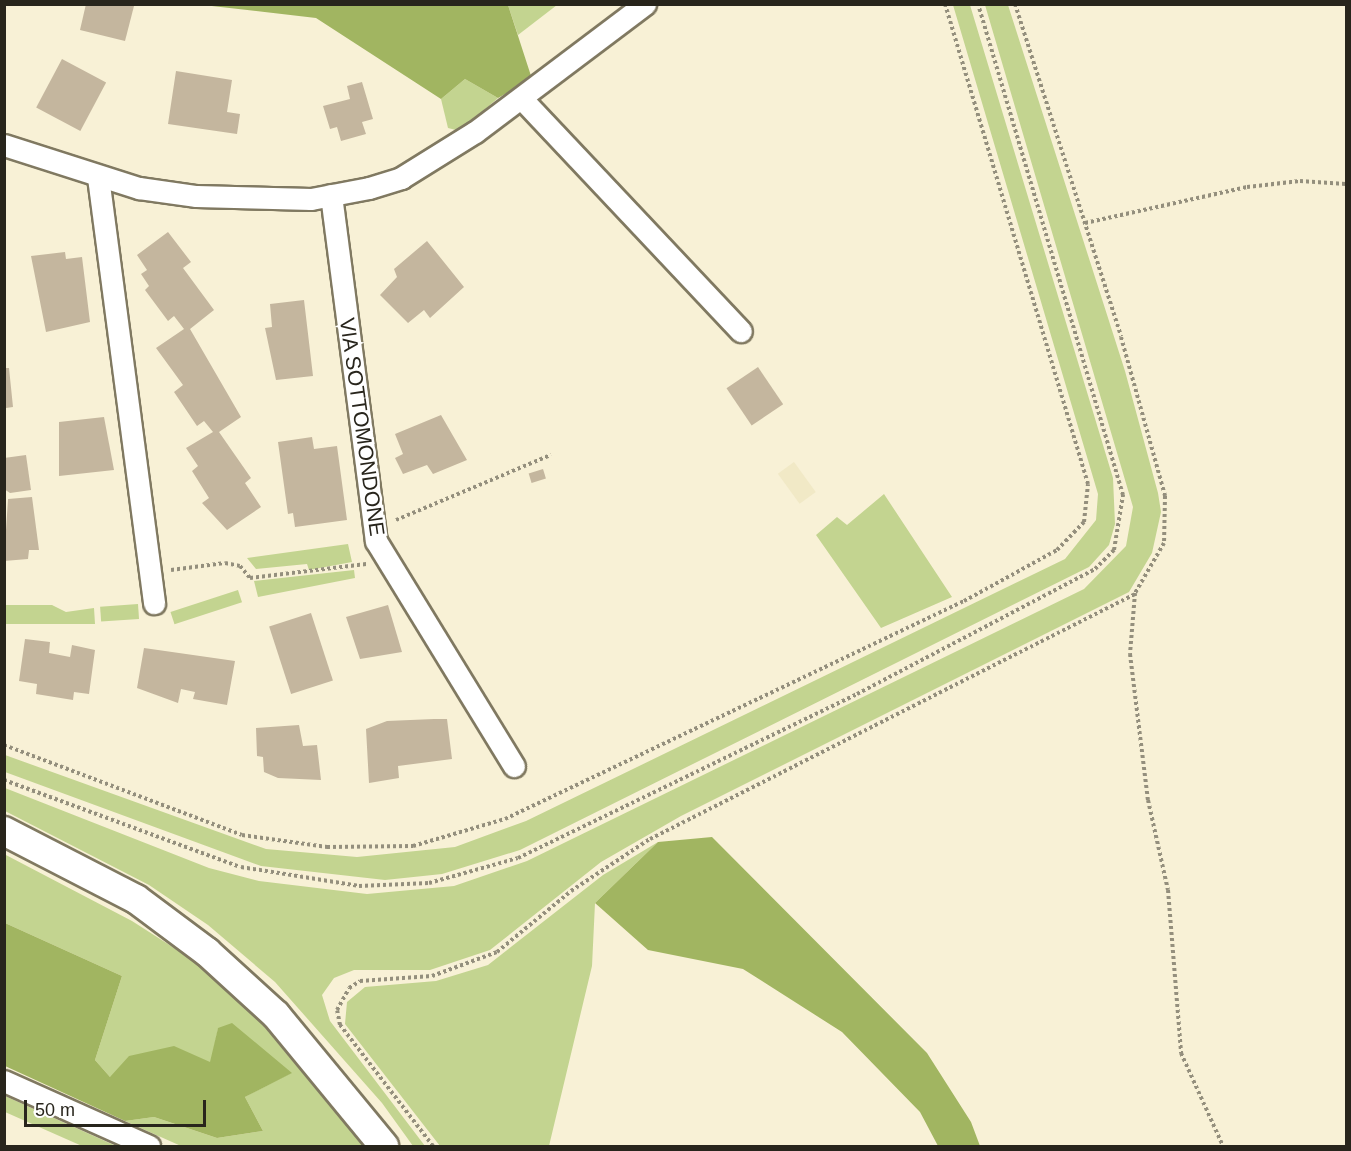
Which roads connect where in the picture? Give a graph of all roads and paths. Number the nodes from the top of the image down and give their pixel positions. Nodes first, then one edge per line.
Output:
1 (645, 4) edge
2 (945, 4) edge
3 (978, 4) edge
4 (1015, 4) edge
5 (522, 99) junction
6 (4, 145) edge
7 (98, 177) junction
8 (1347, 184) edge
9 (331, 195) junction
10 (1084, 223) junction
11 (741, 331) dead end
12 (551, 455) dead end
13 (373, 530) junction
14 (387, 561) junction
15 (149, 573) junction
16 (1135, 593) junction
17 (154, 603) dead end
18 (4, 745) edge
19 (514, 766) dead end
20 (4, 780) edge
21 (4, 831) edge
22 (4, 1081) edge
23 (149, 1146) edge
24 (384, 1146) edge
25 (434, 1146) edge
26 (1223, 1146) edge

1 - 5 street
2 - 18 path
3 - 20 path
4 - 10 path
5 - 9 street
5 - 11 street
6 - 7 street
7 - 9 street
7 - 15 street
8 - 10 path
9 - 13 street, VIA SOTTOMONDONE
10 - 16 path
12 - 13 path
13 - 14 street, VIA SOTTOMONDONE
14 - 15 path
14 - 19 street, VIA SOTTOMONDONE
15 - 17 street
16 - 25 path
16 - 26 path
21 - 24 main road
22 - 23 street

